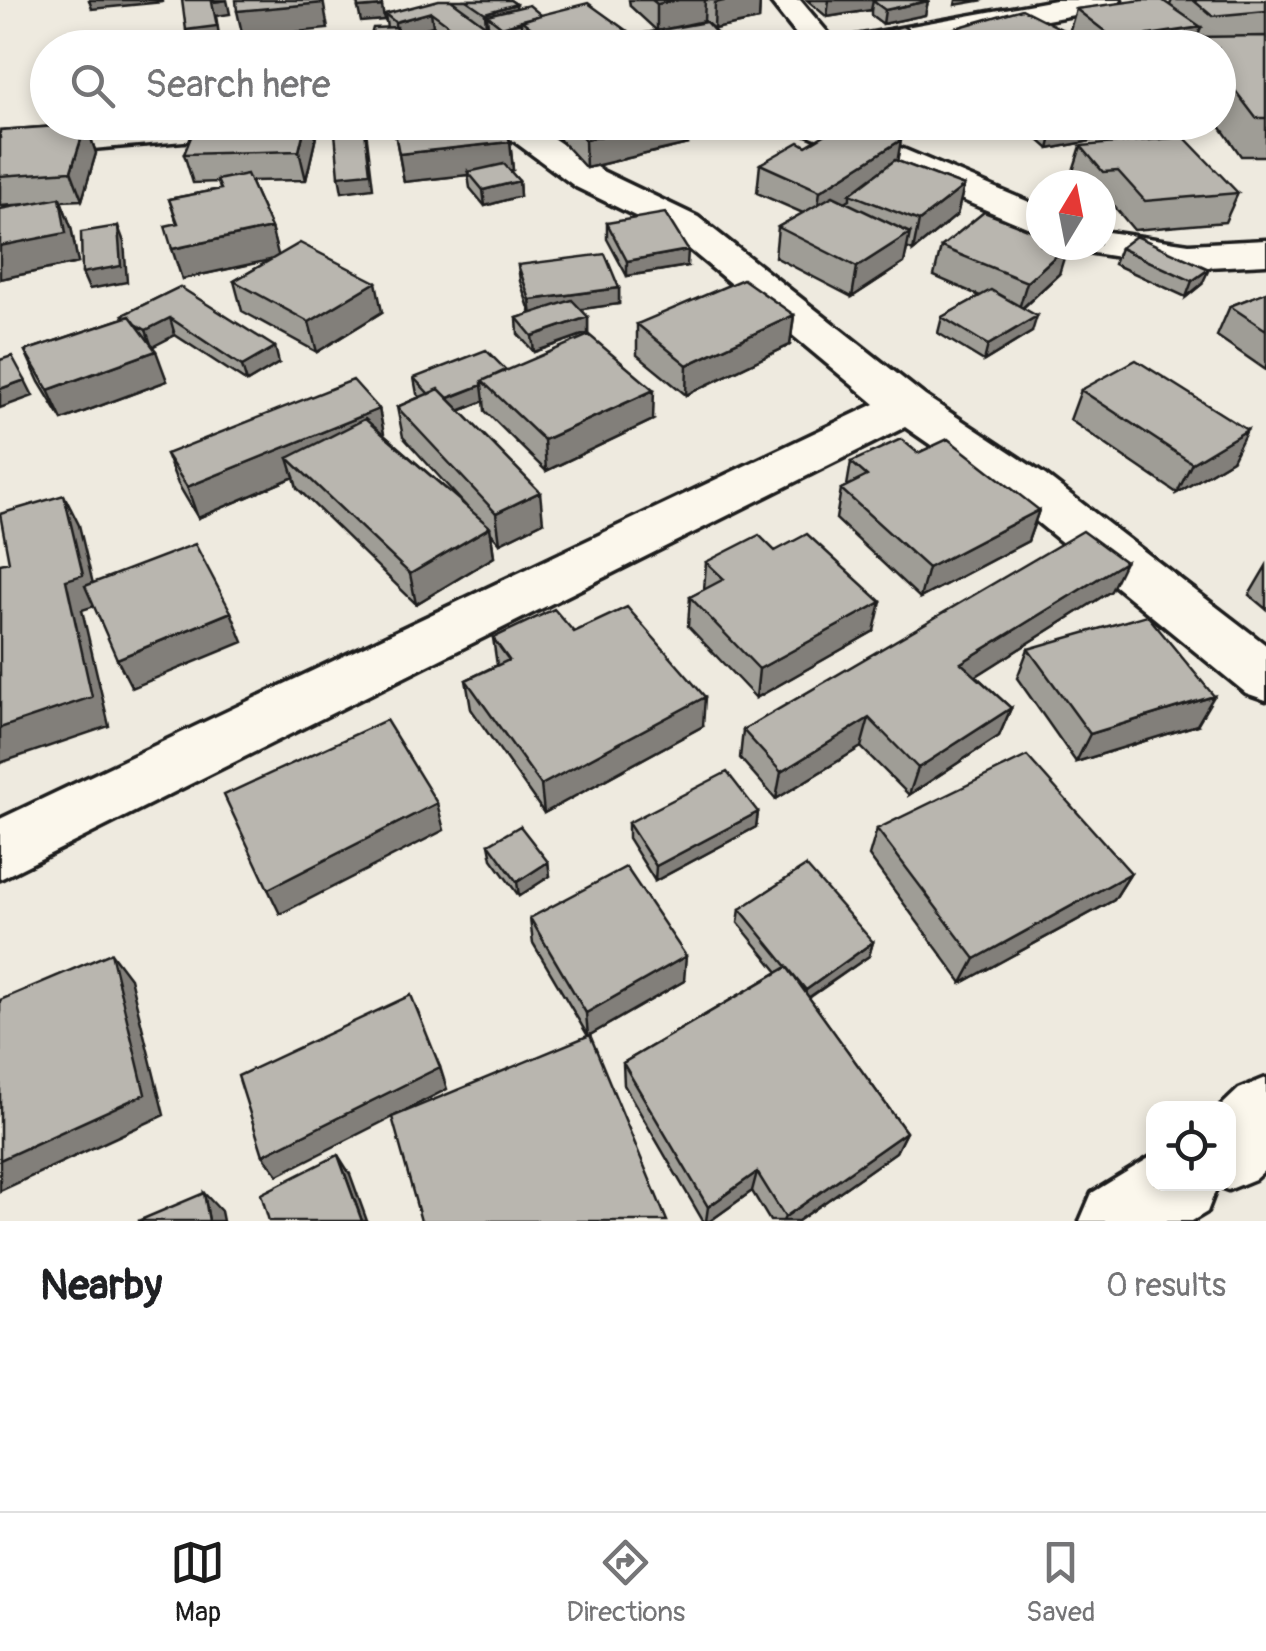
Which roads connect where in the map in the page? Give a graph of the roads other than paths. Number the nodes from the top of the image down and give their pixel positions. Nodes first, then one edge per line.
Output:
1 (784, 0) edge
2 (1106, 0) edge
3 (809, 30) edge
4 (939, 30) edge
5 (69, 140) edge
6 (532, 140) edge
7 (849, 140) edge
8 (0, 146) edge
9 (1026, 215) edge
10 (1116, 245) edge
11 (1266, 252) edge
12 (908, 407) junction
13 (1266, 677) edge
14 (0, 850) edge
15 (1266, 1116) edge
16 (1236, 1144) edge
17 (1168, 1191) edge
18 (1120, 1221) edge

1 - 3 street
2 - 4 street
5 - 8 street
6 - 12 street
7 - 9 street
10 - 11 street
12 - 13 street
12 - 14 street
15 - 16 street
17 - 18 street

